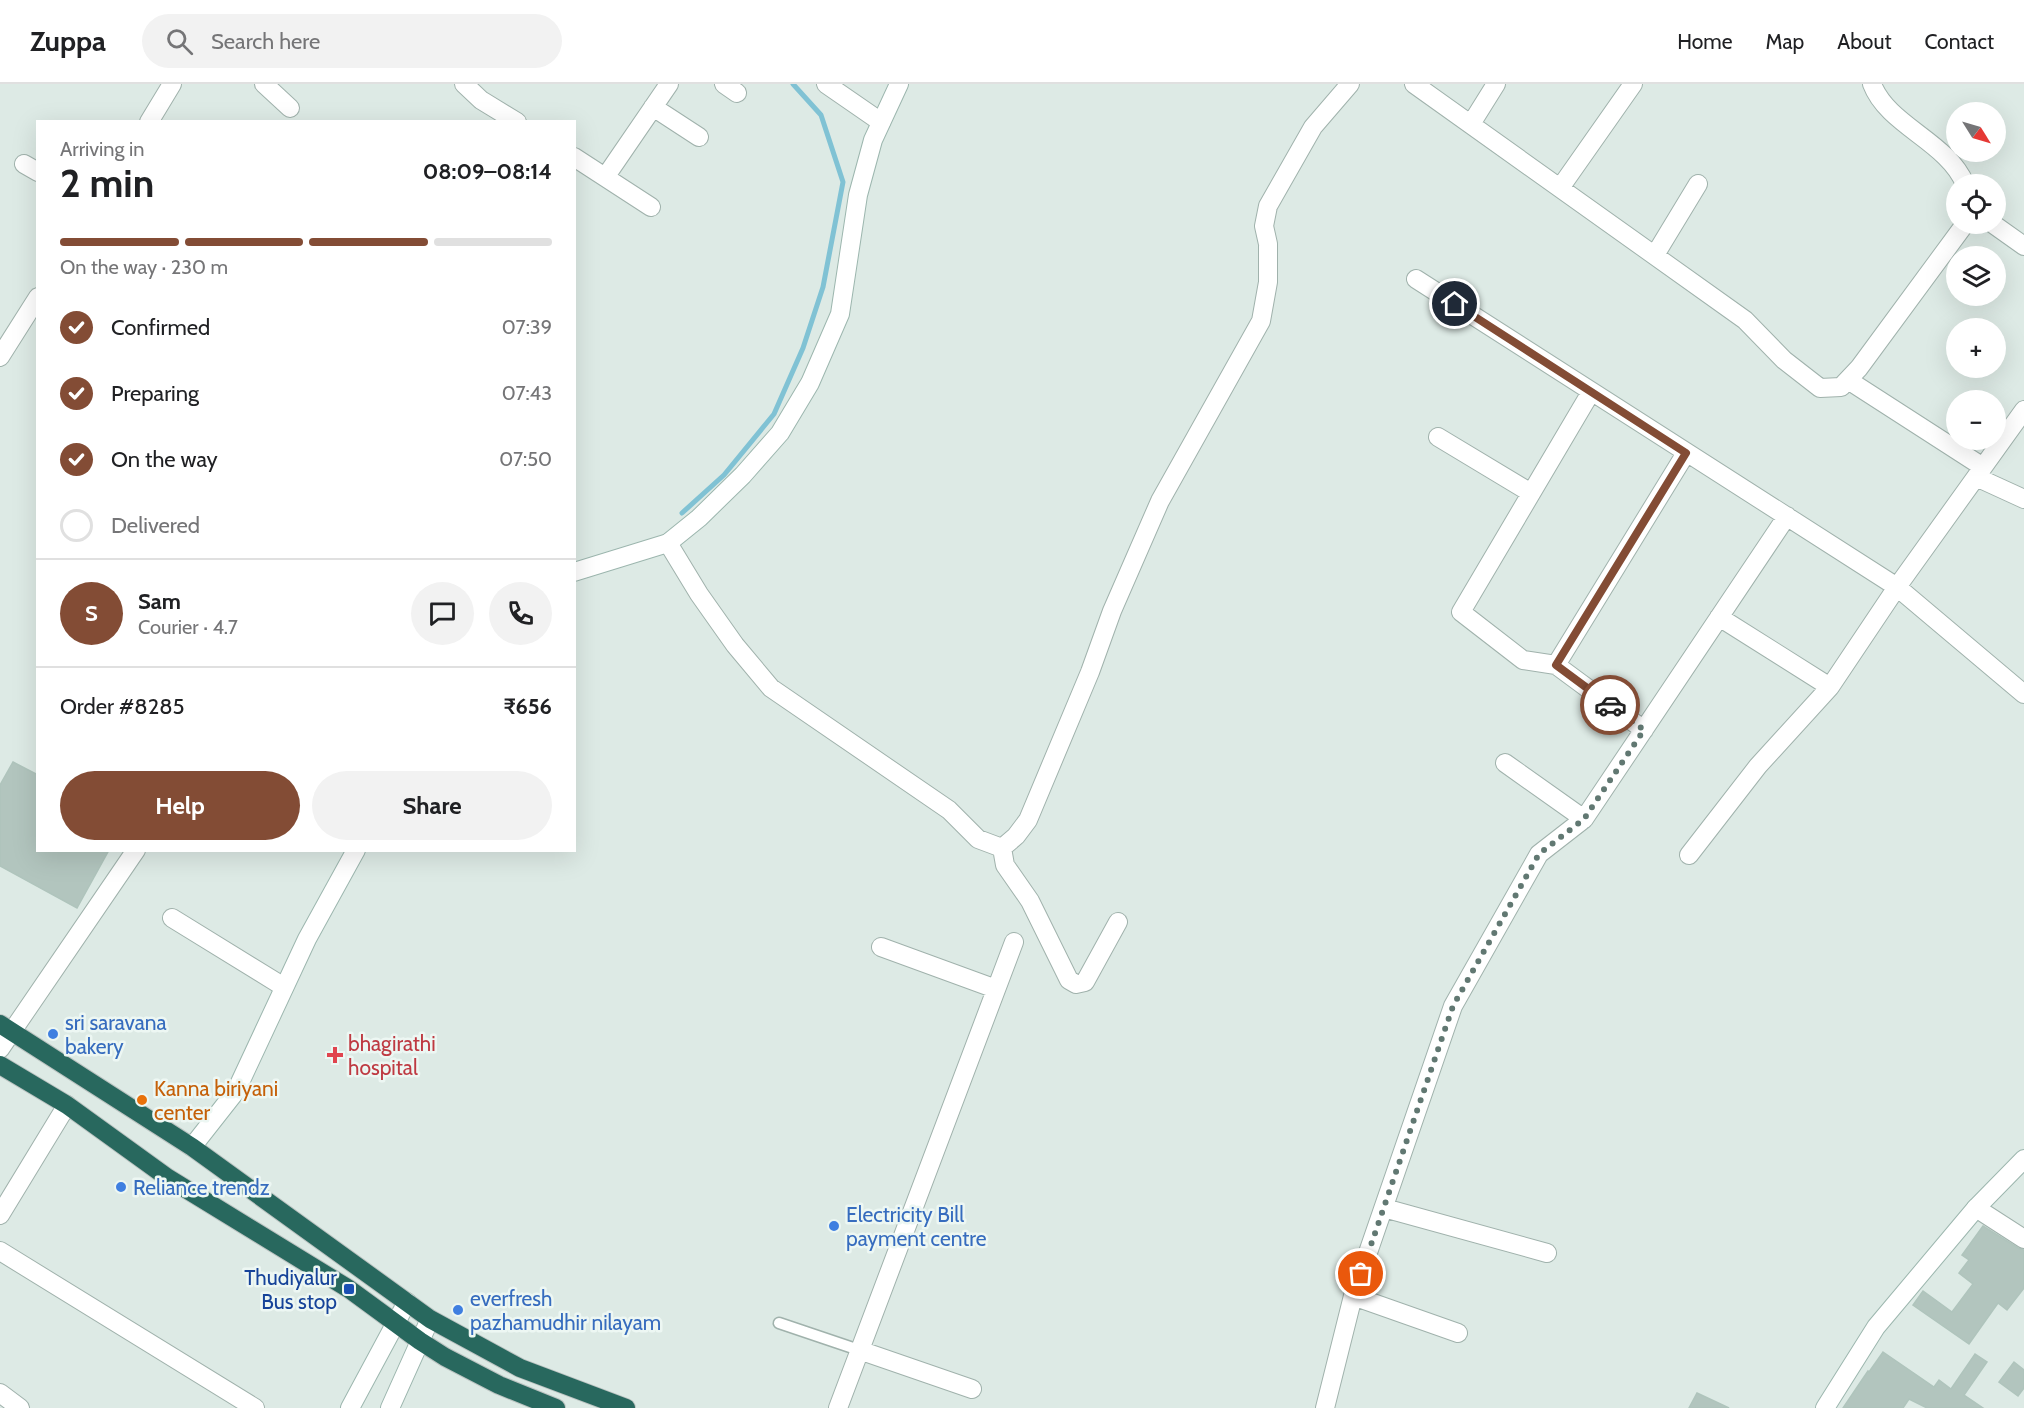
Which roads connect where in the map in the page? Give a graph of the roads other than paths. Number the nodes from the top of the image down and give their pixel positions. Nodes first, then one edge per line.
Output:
1 (172, 84) edge
2 (264, 84) edge
3 (464, 84) edge
4 (669, 84) edge
5 (826, 84) edge
6 (900, 84) edge
7 (1350, 84) edge
8 (1414, 84) edge
9 (1497, 84) edge
10 (1633, 84) edge
11 (1872, 84) edge
12 (653, 107) junction
13 (290, 108) dead end
14 (150, 120) edge
15 (514, 120) edge
16 (881, 122) junction
17 (1471, 124) junction
18 (699, 137) dead end
19 (576, 158) edge
20 (1960, 174) edge
21 (606, 176) junction
22 (1698, 184) dead end
23 (1560, 188) junction
24 (651, 207) dead end
25 (2006, 233) edge
26 (1958, 234) edge
27 (2024, 246) edge
28 (1655, 255) junction
29 (1416, 279) dead end
30 (36, 300) edge
31 (0, 357) edge
32 (1848, 380) junction
33 (1591, 392) junction
34 (2024, 410) edge
35 (1438, 437) dead end
36 (1686, 453) junction
37 (1979, 472) junction
38 (1531, 493) junction
39 (2024, 499) edge
40 (1787, 516) junction
41 (668, 543) junction
42 (576, 571) edge
43 (1897, 587) junction
44 (1719, 617) junction
45 (1556, 665) junction
46 (1830, 687) junction
47 (2024, 694) edge
48 (1644, 730) junction
49 (1505, 763) dead end
50 (1584, 819) junction
51 (1002, 848) junction
52 (135, 852) edge
53 (355, 852) edge
54 (1689, 855) dead end
55 (171, 918) dead end
56 (1118, 922) dead end
57 (1014, 942) dead end
58 (881, 947) dead end
59 (284, 987) junction
60 (996, 989) junction
61 (6, 1027) edge
62 (0, 1049) edge
63 (0, 1065) edge
64 (67, 1105) junction
65 (192, 1148) junction
66 (2024, 1159) edge
67 (1384, 1208) junction
68 (1976, 1208) junction
69 (0, 1215) edge
70 (2024, 1239) edge
71 (0, 1251) edge
72 (1547, 1253) dead end
73 (1353, 1296) junction
74 (407, 1302) junction
75 (430, 1319) junction
76 (395, 1323) junction
77 (779, 1323) dead end
78 (1458, 1333) dead end
79 (420, 1341) junction
80 (859, 1350) junction
81 (972, 1389) dead end
82 (0, 1393) edge
83 (20, 1408) edge
84 (255, 1408) edge
85 (350, 1408) edge
86 (390, 1408) edge
87 (556, 1408) edge
88 (626, 1408) edge
89 (838, 1408) edge
90 (1325, 1408) edge
91 (1825, 1408) edge

1 - 14 street
2 - 13 street
3 - 15 street
4 - 12 street
5 - 16 street
6 - 16 street
7 - 51 street
8 - 17 street
9 - 17 street
10 - 23 street
11 - 20 street
12 - 18 street
12 - 21 street
16 - 41 street
17 - 23 street
19 - 21 street
21 - 24 street
22 - 28 street
23 - 28 street
25 - 27 street
26 - 32 street
28 - 32 street
29 - 33 street
30 - 31 street
32 - 37 street
33 - 36 street
33 - 38 street
34 - 37 street
35 - 38 street
36 - 40 street
36 - 45 street
37 - 39 street
37 - 43 street
38 - 45 street
40 - 43 street
40 - 44 street
41 - 42 street
41 - 51 street
43 - 46 street
43 - 47 street
44 - 46 street
44 - 48 street
45 - 48 street
46 - 54 street
48 - 50 street
49 - 50 street
50 - 67 street
51 - 56 street
52 - 61 street
53 - 59 street
55 - 59 street
57 - 60 street
58 - 60 street
59 - 65 street
60 - 80 street
61 - 62 street
61 - 65 highway
63 - 64 highway
64 - 69 street
64 - 76 highway
65 - 74 highway
66 - 68 street
67 - 72 street
67 - 73 street
68 - 70 street
68 - 91 street
71 - 84 street
73 - 78 street
73 - 90 street
74 - 75 highway
74 - 76 street
75 - 79 street
75 - 88 highway
76 - 79 highway
76 - 85 street
77 - 80 lane
79 - 86 street
79 - 87 highway
80 - 81 street
80 - 89 street
82 - 83 street

